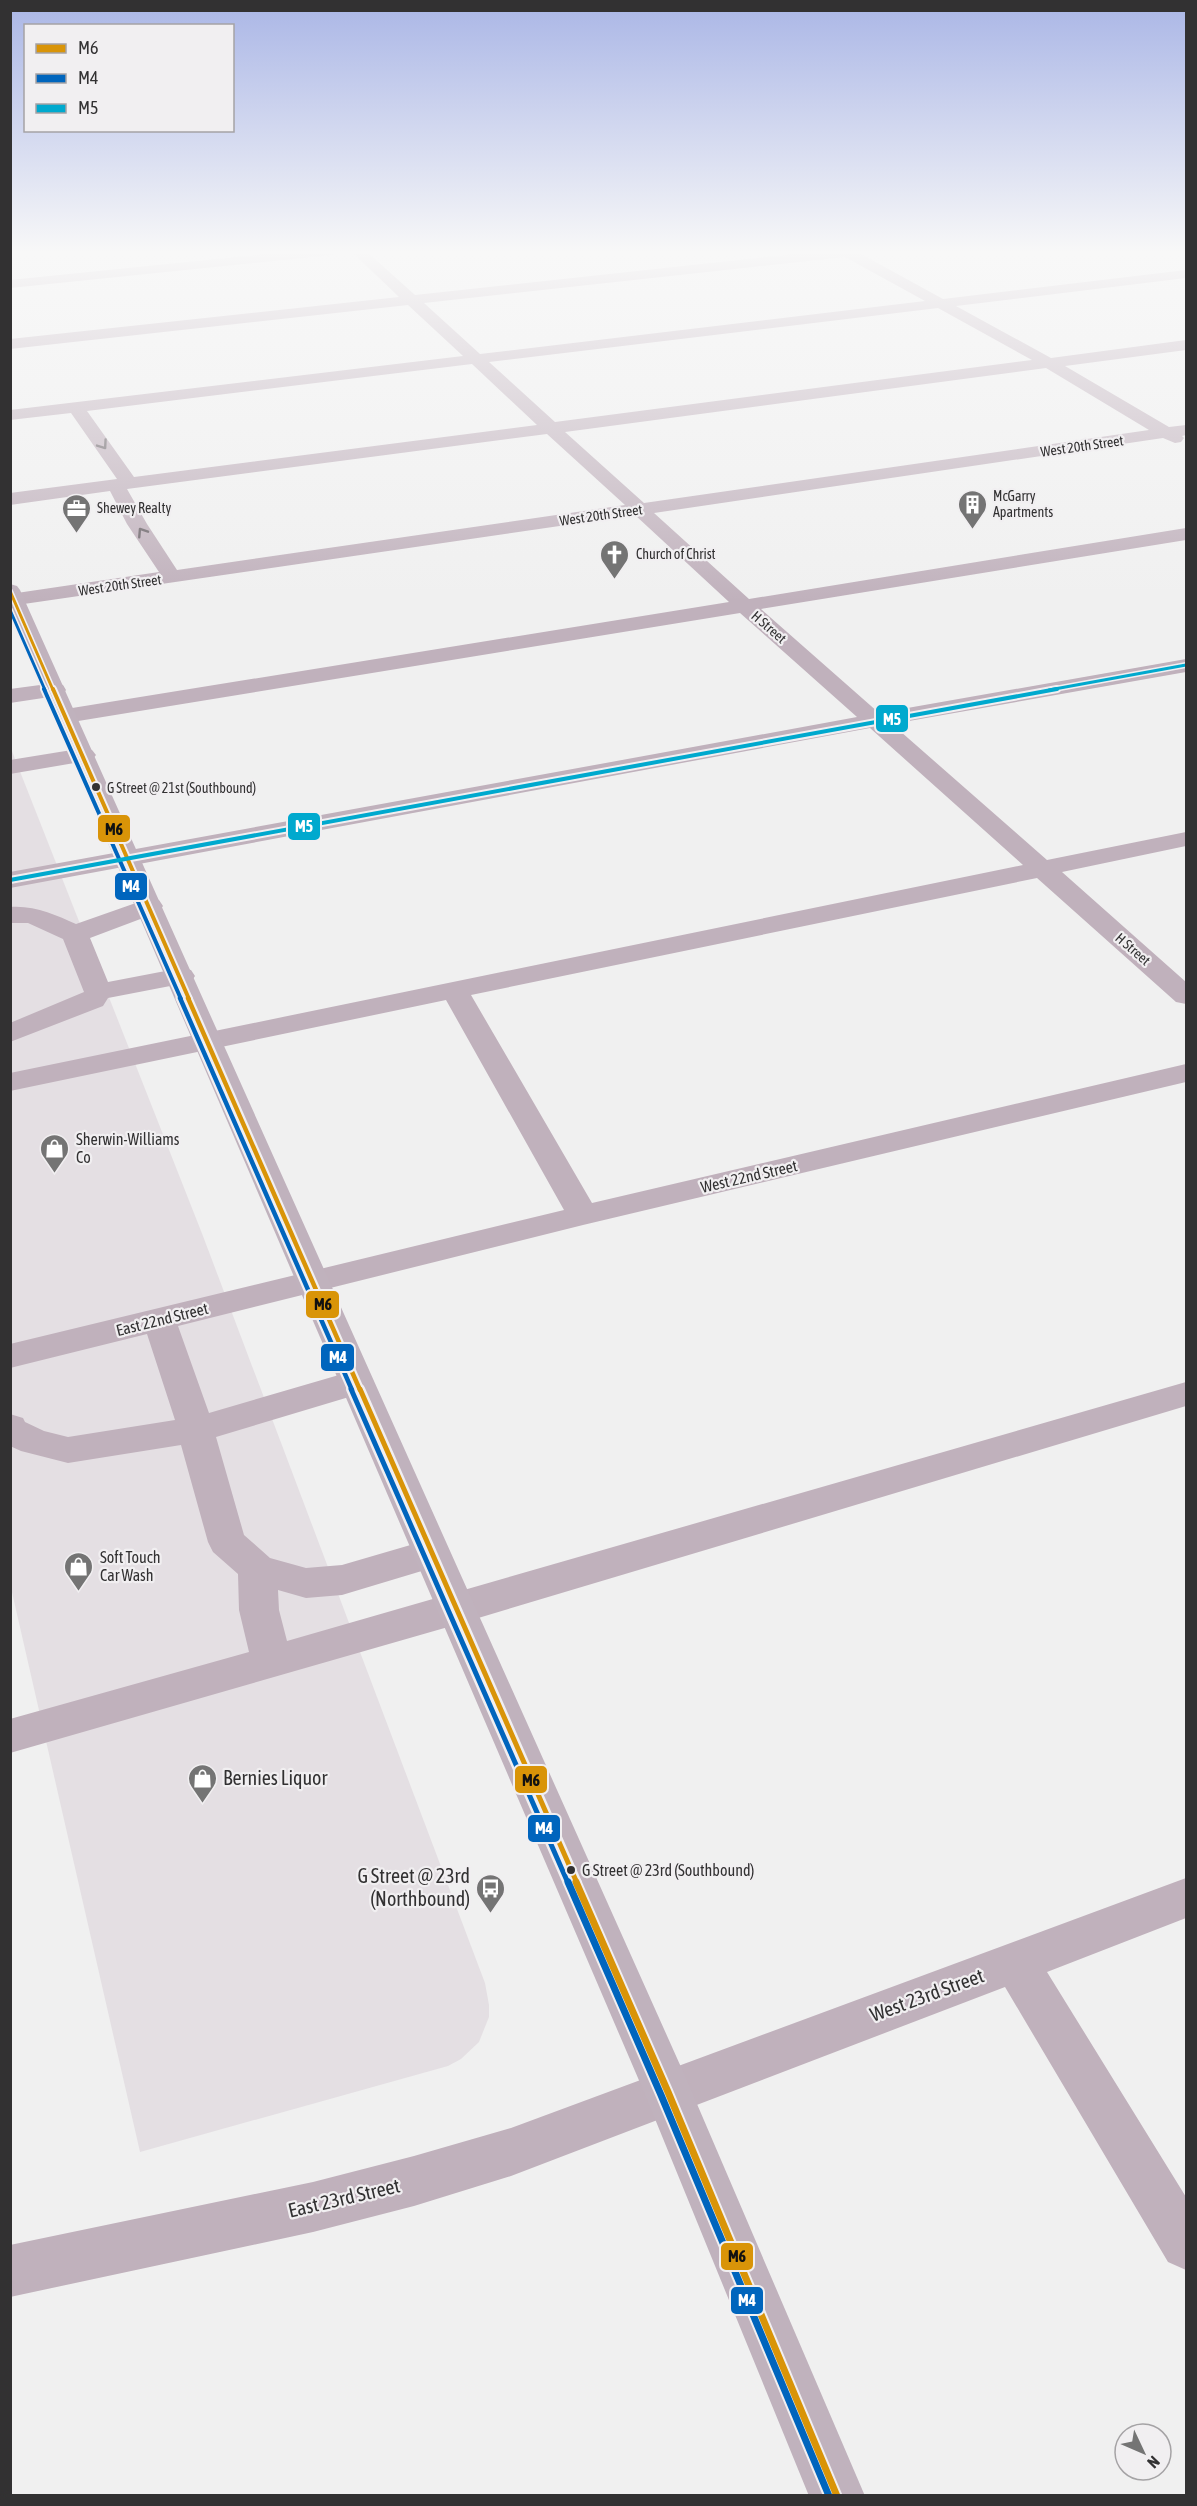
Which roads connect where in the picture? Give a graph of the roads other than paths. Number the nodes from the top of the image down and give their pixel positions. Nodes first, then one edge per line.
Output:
1 (400, 368) edge
2 (484, 368) edge
3 (1003, 368) edge
4 (1057, 368) edge
5 (76, 407) junction
6 (10, 415) edge
7 (553, 429) junction
8 (1186, 430) edge
9 (1167, 433) junction
10 (1186, 444) edge
11 (122, 484) junction
12 (10, 499) edge
13 (640, 509) junction
14 (1186, 534) edge
15 (172, 577) junction
16 (12, 596) edge
17 (744, 605) junction
18 (1186, 665) edge
19 (55, 690) junction
20 (10, 696) edge
21 (66, 716) junction
22 (876, 720) junction
23 (84, 756) junction
24 (10, 767) edge
25 (1186, 839) edge
26 (128, 859) junction
27 (1042, 870) junction
28 (10, 880) edge
29 (150, 906) junction
30 (10, 915) edge
31 (75, 934) junction
32 (181, 976) junction
33 (454, 989) junction
34 (98, 992) junction
35 (1186, 996) edge
36 (10, 1033) edge
37 (209, 1042) junction
38 (1186, 1073) edge
39 (12, 1079) edge
40 (583, 1215) junction
41 (313, 1281) junction
42 (159, 1320) junction
43 (10, 1356) edge
44 (356, 1382) junction
45 (1186, 1394) edge
46 (10, 1427) edge
47 (195, 1430) junction
48 (430, 1554) junction
49 (257, 1569) junction
50 (455, 1610) junction
51 (272, 1662) junction
52 (10, 1736) edge
53 (1186, 1898) edge
54 (1015, 1962) junction
55 (668, 2092) junction
56 (1186, 2244) edge
57 (10, 2271) edge
58 (837, 2496) edge

1 - 5 street
2 - 7 street, H Street
3 - 7 street
4 - 9 street
5 - 6 street
5 -> 11 street
7 - 11 street
7 - 13 street, H Street
8 - 9 street, West 20th Street
9 - 10 street
9 - 13 street, West 20th Street
11 - 12 street
15 -> 11 street
13 - 15 street, West 20th Street
13 - 17 street, H Street
14 - 17 street
15 - 16 street, West 20th Street
16 - 19 main road
17 - 21 street
17 - 22 street, H Street
18 - 22 street
19 - 20 street
19 - 21 main road
21 - 23 main road
22 - 26 street
22 - 27 street, H Street
23 - 24 street
23 - 26 main road
25 - 27 street
26 - 28 street
26 - 29 main road
27 - 33 street
27 - 35 street, H Street
29 - 31 street
29 - 32 main road
30 - 31 street
31 - 34 street
32 - 34 street
32 - 37 main road
33 - 37 street
33 - 40 street
34 - 36 street
37 - 39 street
37 - 41 main road
38 - 40 street, West 22nd Street
40 - 41 street, West 22nd Street
41 - 42 street, East 22nd Street
41 - 44 main road
42 - 43 street, East 22nd Street
42 - 47 street
44 - 47 street
44 - 48 main road
45 - 50 street
46 - 47 street
47 - 49 street
48 - 49 street
48 - 50 main road
49 - 51 street
50 - 51 street
50 - 55 main road
51 - 52 street
53 - 54 street, West 23rd Street
54 - 55 street, West 23rd Street
54 - 56 street
55 - 57 street, East 23rd Street
55 - 58 main road

